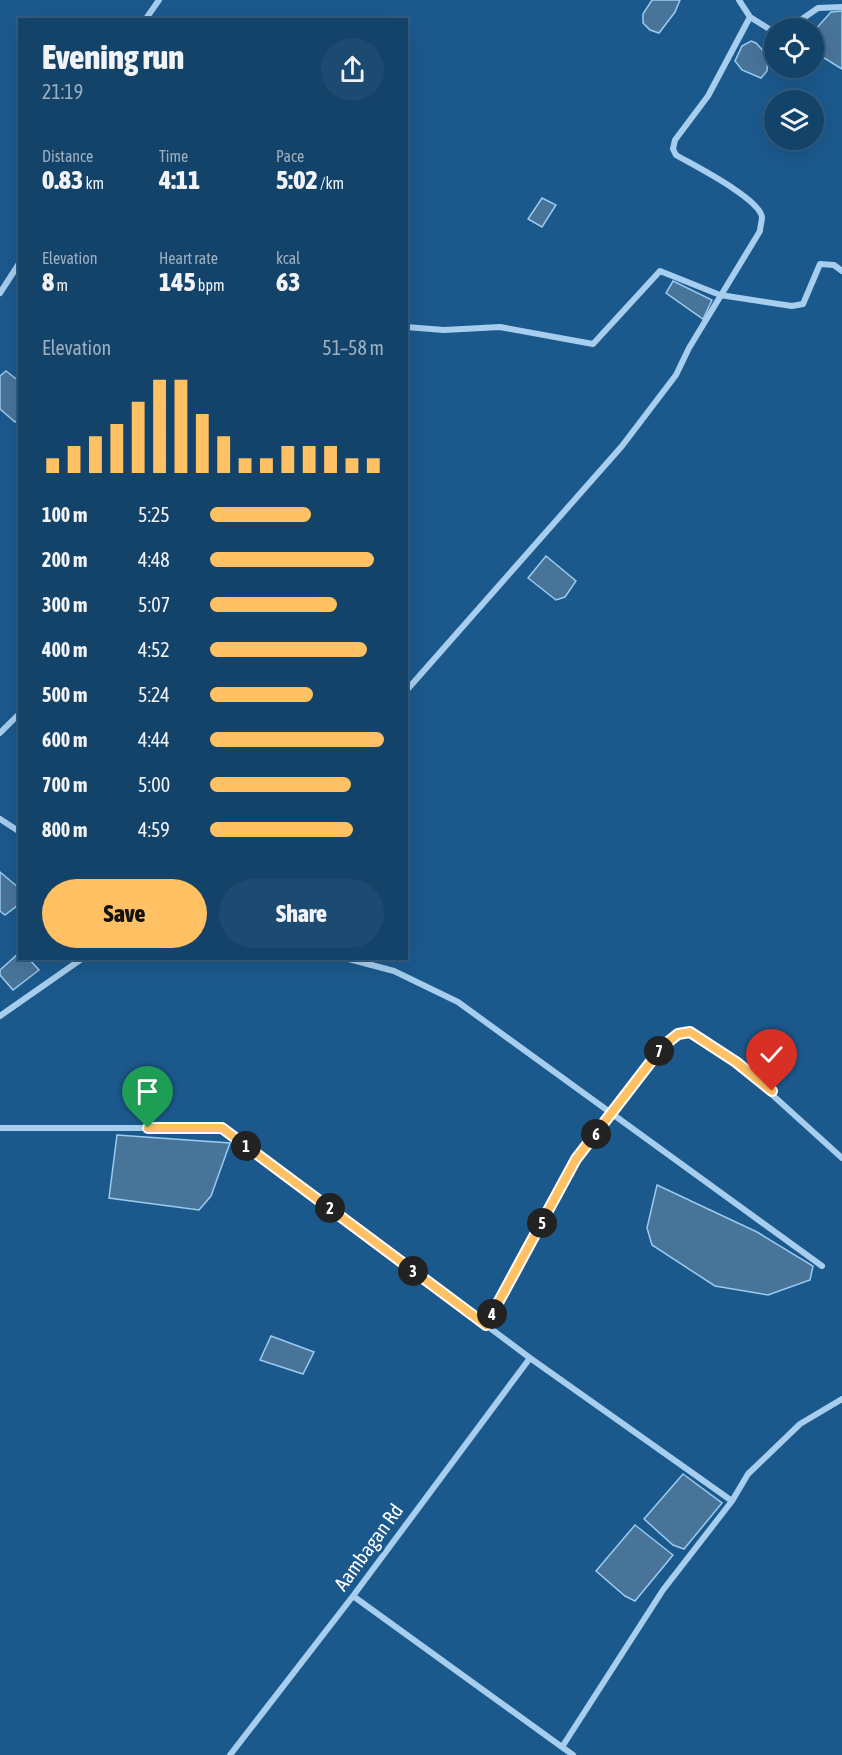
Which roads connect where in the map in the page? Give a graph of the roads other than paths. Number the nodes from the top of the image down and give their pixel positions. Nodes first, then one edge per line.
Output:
1 (159, 0) edge
2 (739, 0) edge
3 (842, 7) edge
4 (750, 17) junction
5 (146, 18) edge
6 (804, 18) edge
7 (764, 26) edge
8 (18, 265) edge
9 (842, 271) edge
10 (0, 293) edge
11 (720, 295) junction
12 (408, 327) edge
13 (408, 689) edge
14 (18, 715) edge
15 (0, 733) edge
16 (0, 819) edge
17 (18, 831) edge
18 (80, 960) edge
19 (353, 960) edge
20 (0, 1016) edge
21 (611, 1115) junction
22 (0, 1128) edge
23 (842, 1158) edge
24 (822, 1266) dead end
25 (486, 1325) junction
26 (530, 1358) junction
27 (842, 1400) edge
28 (732, 1502) junction
29 (353, 1596) junction
30 (562, 1747) junction
31 (230, 1755) edge
32 (573, 1755) edge

1 - 5 street
2 - 4 street
3 - 6 street
4 - 7 street
4 - 11 street
8 - 10 street
9 - 11 street
11 - 12 street
11 - 13 street
14 - 15 street
16 - 17 street
18 - 20 street
19 - 21 street
21 - 23 street
21 - 24 street
21 - 25 street
22 - 25 street
25 - 26 street
26 - 28 street
26 - 29 street, Aambagan Rd
27 - 28 street
28 - 30 street
29 - 30 street
29 - 31 street, Aambagan Rd
30 - 32 street

